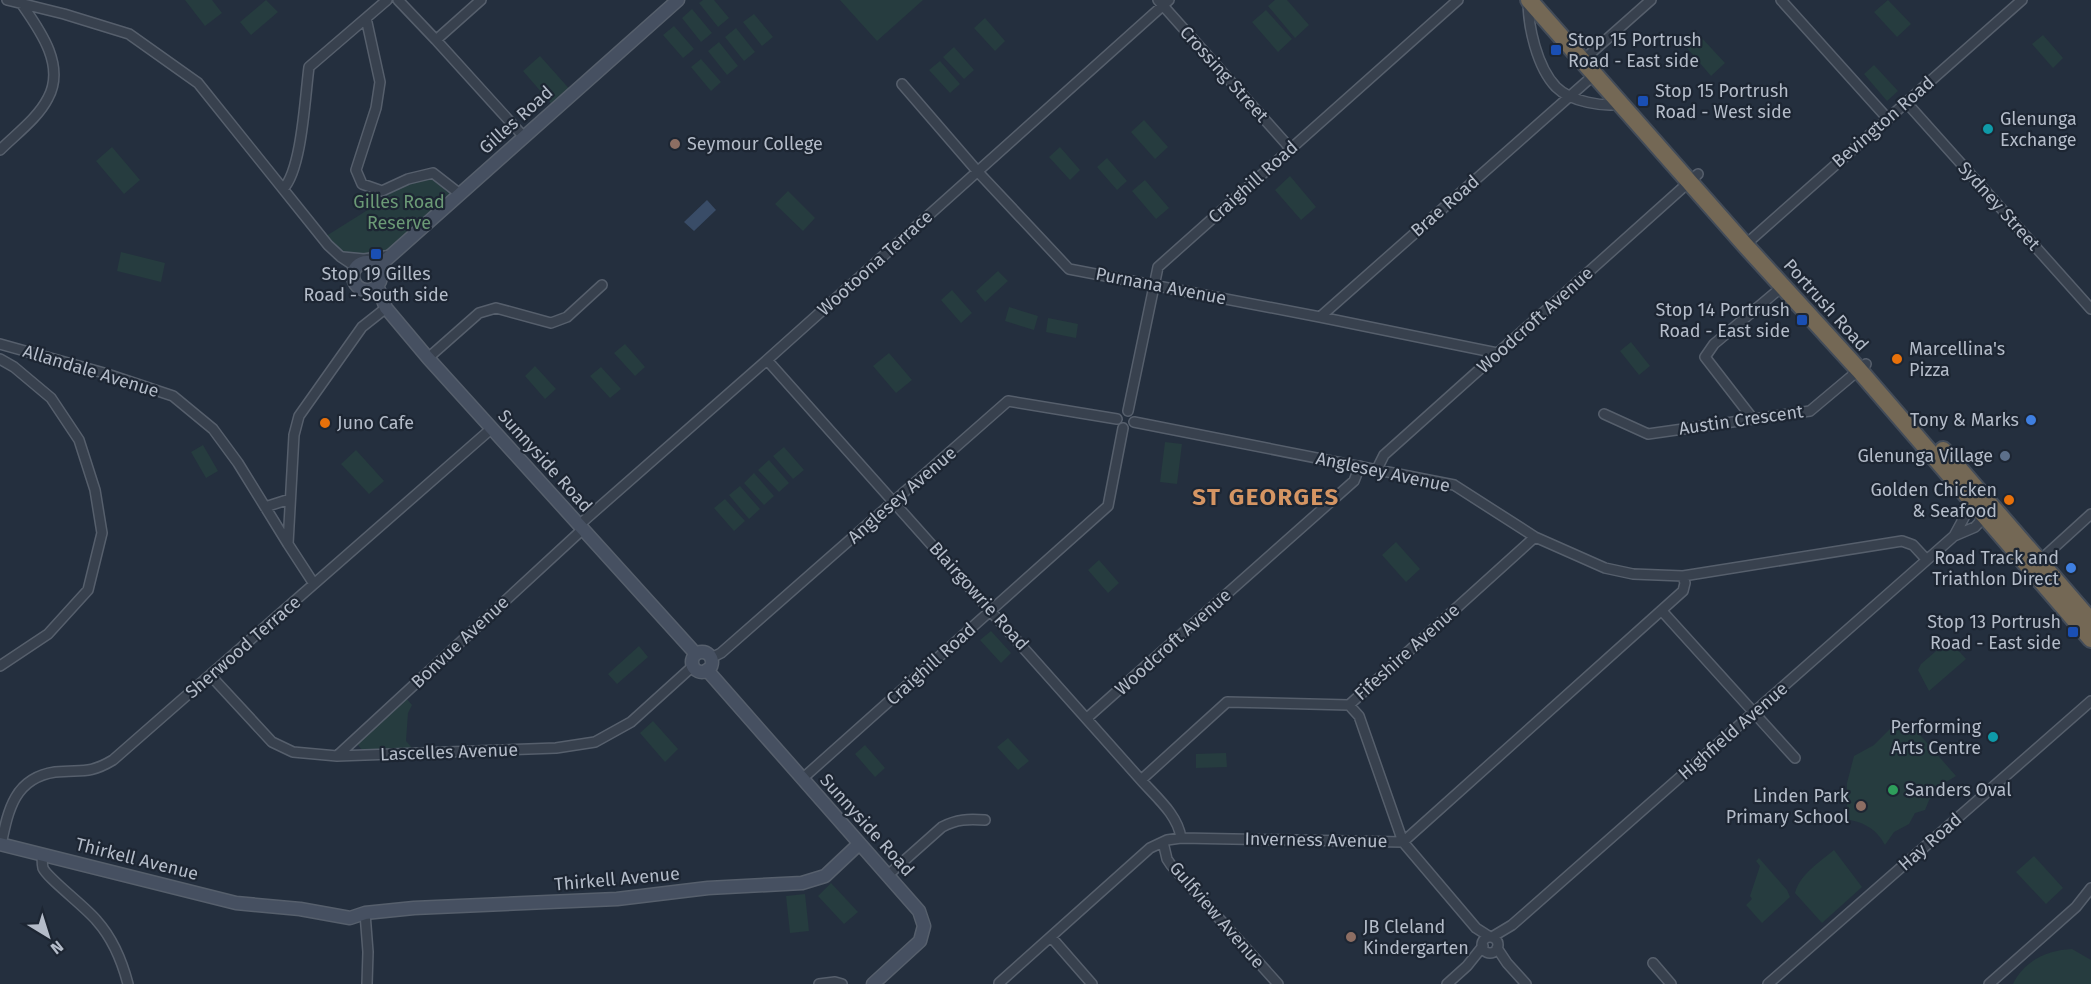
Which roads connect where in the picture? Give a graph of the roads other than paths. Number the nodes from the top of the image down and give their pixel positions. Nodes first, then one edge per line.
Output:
1 (7, 0) edge
2 (387, 0) edge
3 (398, 0) edge
4 (481, 0) edge
5 (1458, 0) edge
6 (1528, 0) edge
7 (1542, 0) edge
8 (1652, 0) edge
9 (1781, 0) edge
10 (2022, 0) edge
11 (675, 1) edge
12 (1164, 2) edge
13 (21, 3) junction
14 (366, 18) junction
15 (436, 40) junction
16 (1590, 54) junction
17 (1595, 74) junction
18 (902, 84) dead end
19 (1570, 96) junction
20 (1906, 102) junction
21 (1622, 104) junction
22 (1888, 119) junction
23 (524, 137) junction
24 (1290, 148) junction
25 (0, 150) edge
26 (978, 172) junction
27 (1694, 178) junction
28 (284, 189) junction
29 (460, 194) junction
30 (1749, 241) junction
31 (392, 255) junction
32 (341, 257) junction
33 (356, 267) junction
34 (378, 267) junction
35 (377, 285) junction
36 (602, 285) dead end
37 (1153, 285) junction
38 (1783, 286) junction
39 (386, 308) junction
40 (2091, 309) edge
41 (1320, 317) junction
42 (0, 344) edge
43 (1497, 353) junction
44 (428, 358) junction
45 (0, 359) edge
46 (767, 360) junction
47 (1862, 367) junction
48 (1128, 411) junction
49 (1604, 414) dead end
50 (1117, 419) junction
51 (1753, 419) junction
52 (1134, 422) junction
53 (1123, 428) junction
54 (491, 429) junction
55 (1360, 466) junction
56 (1377, 469) junction
57 (1970, 498) junction
58 (290, 499) junction
59 (894, 502) junction
60 (265, 507) junction
61 (1988, 511) junction
62 (2091, 514) edge
63 (581, 527) junction
64 (1954, 536) junction
65 (1534, 537) junction
66 (288, 544) junction
67 (1926, 559) junction
68 (2034, 566) junction
69 (1683, 576) junction
70 (314, 584) junction
71 (992, 610) junction
72 (1662, 611) junction
73 (2091, 621) edge
74 (2091, 639) edge
75 (694, 660) junction
76 (709, 664) junction
77 (0, 666) edge
78 (211, 676) junction
79 (2091, 701) edge
80 (1349, 705) junction
81 (1754, 711) junction
82 (1088, 718) junction
83 (337, 756) junction
84 (1795, 758) dead end
85 (802, 779) junction
86 (1142, 780) junction
87 (985, 820) dead end
88 (1181, 838) junction
89 (1163, 842) junction
90 (1403, 842) junction
91 (859, 844) junction
92 (1, 845) edge
93 (43, 854) junction
94 (888, 875) junction
95 (2091, 888) edge
96 (365, 913) junction
97 (1051, 938) junction
98 (1490, 945) junction
99 (1653, 963) dead end
100 (999, 983) edge
101 (128, 984) edge
102 (367, 984) edge
103 (819, 984) edge
104 (842, 984) edge
105 (873, 984) edge
106 (1092, 984) edge
107 (1278, 984) edge
108 (1447, 984) edge
109 (1526, 984) edge
110 (1671, 984) edge
111 (1768, 984) edge
112 (1989, 984) edge

1 - 13 street
2 - 14 street
3 - 15 street
4 - 15 street
5 - 24 street, Craighill Road
6 - 17 highway, Portrush Road
6 - 19 street
7 - 16 highway, Portrush Road
8 - 16 street
9 - 22 street
10 - 20 street, Bevington Road
11 - 23 street, Gilles Road
12 - 24 street, Crossing Street
12 - 26 street, Wootoona Terrace
13 - 25 street
13 - 28 street
14 - 28 street
14 - 29 street
15 - 23 street
16 - 27 highway, Portrush Road
17 - 19 street, Brae Road
17 - 21 highway, Portrush Road
18 - 26 street, Purnana Avenue
19 - 21 street
19 - 41 street, Brae Road
20 - 22 street, Bevington Road
20 - 40 street, Sydney Street
21 - 27 highway, Portrush Road
22 - 30 street, Bevington Road
23 - 29 street, Gilles Road
24 - 37 street, Craighill Road
26 - 37 street, Purnana Avenue
26 - 46 street, Wootoona Terrace
27 - 30 highway, Portrush Road
27 - 43 street, Woodcroft Avenue
28 - 32 street
29 - 31 street, Gilles Road
30 - 38 highway, Portrush Road
30 - 47 highway, Portrush Road
31 - 32 street
31 - 34 street, Gilles Road
32 - 33 street
33 - 34 street
33 - 35 street
34 - 35 street
35 - 39 street, Sunnyside Road
36 - 44 street
37 - 41 street, Purnana Avenue
37 - 48 street, Craighill Road
38 - 47 highway, Portrush Road
38 - 51 street
39 - 44 street, Sunnyside Road
39 - 58 street
41 - 43 street, Purnana Avenue
42 - 60 street, Allandale Avenue
43 - 56 street, Woodcroft Avenue
44 - 54 street, Sunnyside Road
45 - 77 street
46 - 59 street, Blairgowrie Road
46 - 63 street, Wootoona Terrace
47 - 51 street, Austin Crescent
47 - 57 highway, Portrush Road
47 - 61 highway, Portrush Road
48 - 50 street
48 - 52 street
49 - 51 street, Austin Crescent
50 - 53 street
50 - 59 street, Anglesey Avenue
52 - 53 street
52 - 55 street, Anglesey Avenue
53 - 71 street, Craighill Road
54 - 63 street, Sunnyside Road
54 - 70 street, Sherwood Terrace
55 - 56 street, Anglesey Avenue
55 - 82 street, Woodcroft Avenue
56 - 65 street, Anglesey Avenue
57 - 61 highway, Portrush Road
57 - 64 street, Highfield Avenue
58 - 60 street
58 - 66 street
59 - 71 street, Blairgowrie Road
59 - 76 street, Anglesey Avenue
60 - 66 street, Allandale Avenue
61 - 64 street, Highfield Avenue
61 - 68 highway, Portrush Road
62 - 68 street
63 - 75 street, Sunnyside Road
63 - 83 street, Bonvue Avenue
64 - 67 street, Highfield Avenue
65 - 69 street, Anglesey Avenue
65 - 80 street, Fifeshire Avenue
66 - 70 street, Allandale Avenue
67 - 69 street, Anglesey Avenue
67 - 81 street, Highfield Avenue
68 - 73 highway, Portrush Road
68 - 74 highway, Portrush Road
69 - 72 street, Inverness Avenue
70 - 78 street, Sherwood Terrace
71 - 82 street, Blairgowrie Road
71 - 85 street, Craighill Road
72 - 81 street
72 - 90 street, Inverness Avenue
75 - 76 street
75 - 83 street, Lascelles Avenue
76 - 85 street, Sunnyside Road
78 - 83 street, Lascelles Avenue
78 - 92 street, Sherwood Terrace
79 - 111 street, Hay Road
80 - 86 street, Fifeshire Avenue
80 - 90 street
81 - 84 street
81 - 98 street, Highfield Avenue
82 - 86 street, Blairgowrie Road
85 - 91 street, Sunnyside Road
86 - 88 street, Blairgowrie Road
87 - 94 street
88 - 89 street, Inverness Avenue
88 - 90 street, Inverness Avenue
89 - 97 street, Inverness Avenue
89 - 107 street, Gulfview Avenue
90 - 98 street
91 - 94 street, Sunnyside Road
91 - 96 street, Thirkell Avenue
92 - 93 street, Thirkell Avenue
93 - 96 street, Thirkell Avenue
93 - 101 street
94 - 105 street, Sunnyside Road
95 - 112 street
96 - 102 street
97 - 100 street, Inverness Avenue
97 - 106 street
98 - 108 street, Highfield Avenue
98 - 109 street
99 - 110 street
103 - 104 street

